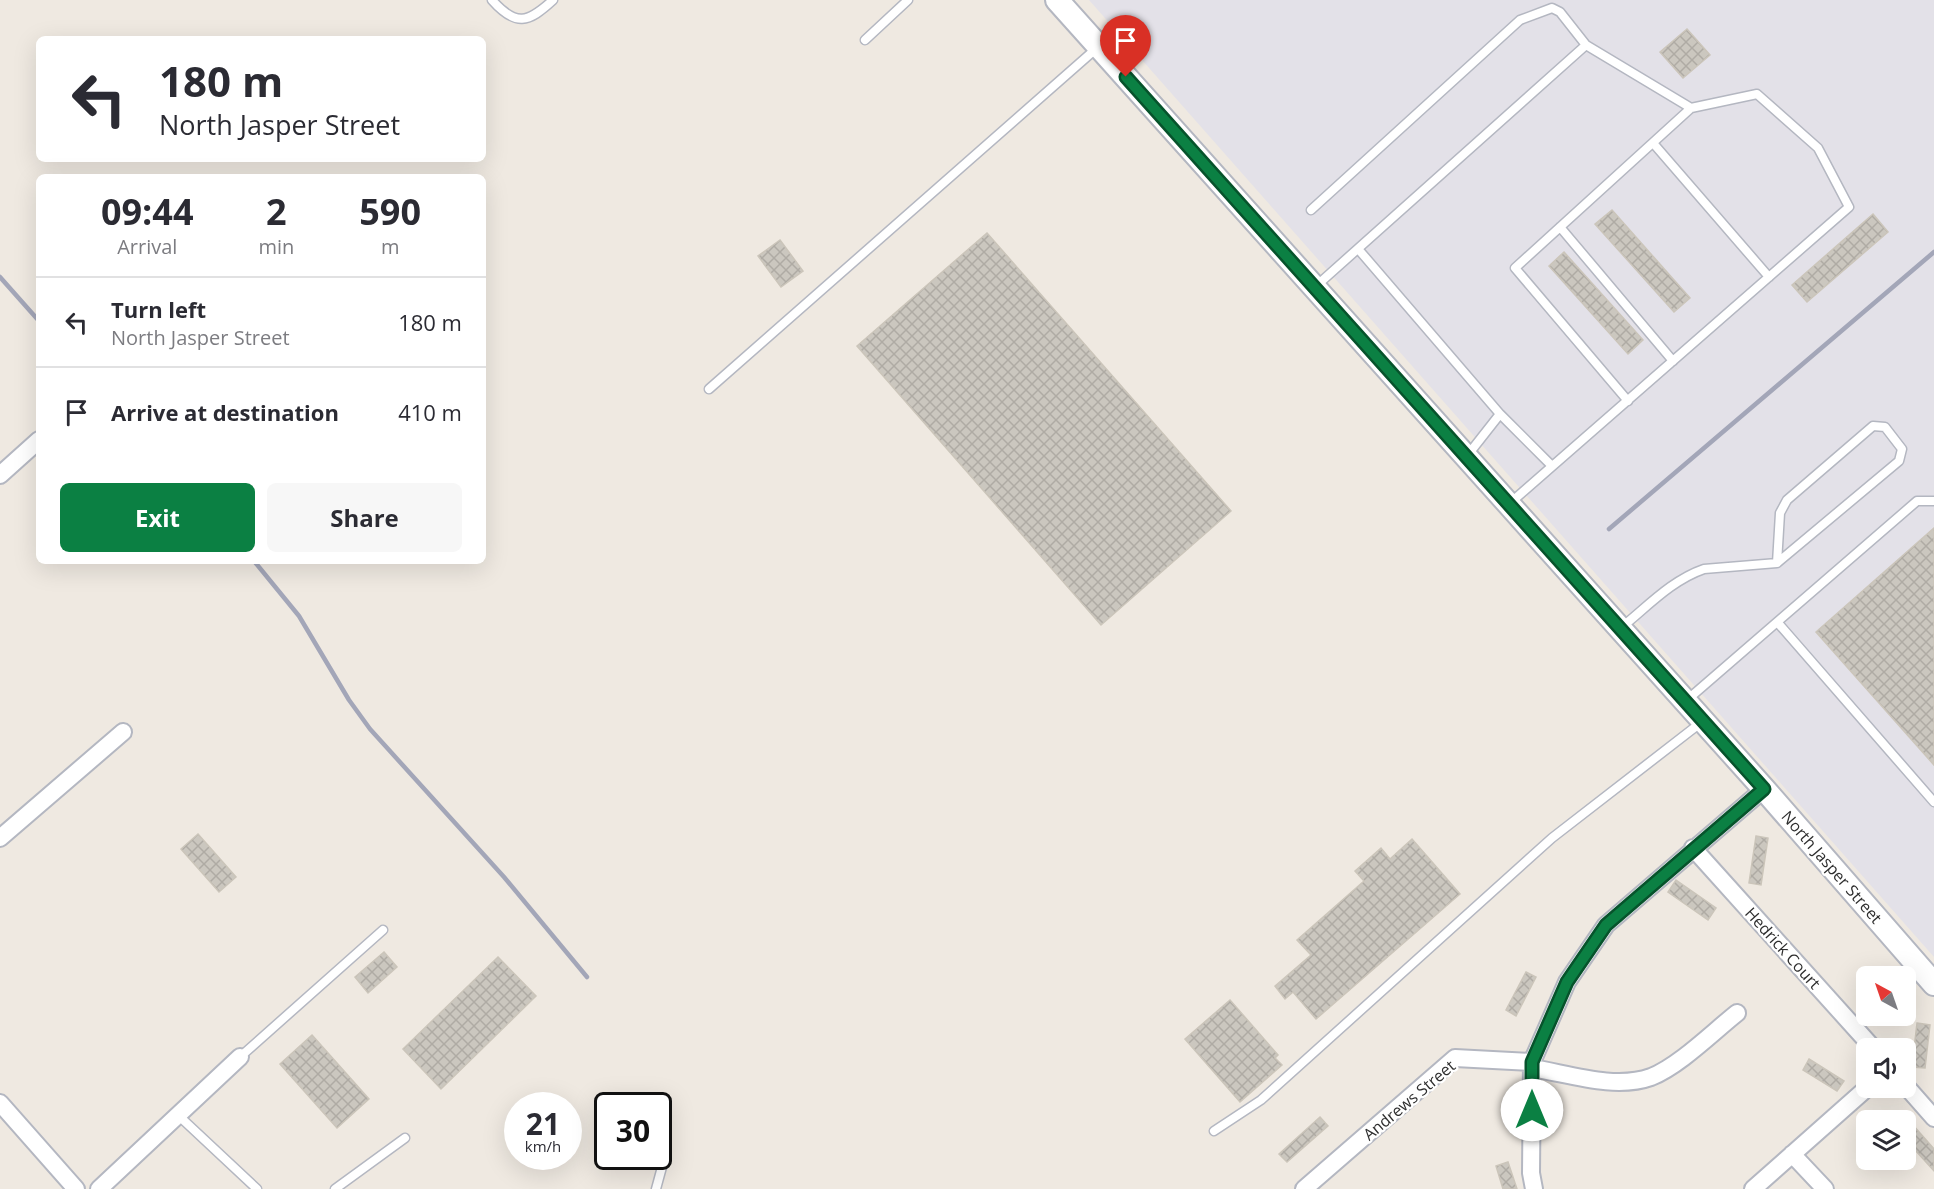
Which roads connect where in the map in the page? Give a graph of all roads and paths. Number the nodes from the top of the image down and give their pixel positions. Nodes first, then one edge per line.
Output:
1 (492, 0) edge
2 (553, 0) edge
3 (908, 0) edge
4 (1057, 0) edge
5 (864, 40) dead end
6 (1586, 45) junction
7 (1099, 46) junction
8 (1691, 108) junction
9 (1653, 143) junction
10 (1311, 210) dead end
11 (1560, 227) junction
12 (1359, 250) junction
13 (1769, 277) junction
14 (1314, 287) junction
15 (1673, 361) junction
16 (709, 389) dead end
17 (1628, 401) junction
18 (1500, 414) junction
19 (36, 443) edge
20 (1466, 457) junction
21 (1552, 466) junction
22 (0, 475) edge
23 (1934, 501) edge
24 (1509, 504) junction
25 (1777, 563) junction
26 (1778, 623) junction
27 (1620, 629) junction
28 (1685, 701) junction
29 (1703, 721) junction
30 (123, 732) dead end
31 (1764, 789) junction
32 (1934, 802) edge
33 (0, 838) edge
34 (1693, 848) junction
35 (383, 930) dead end
36 (1934, 984) edge
37 (1737, 1013) dead end
38 (1864, 1038) edge
39 (240, 1057) joint
40 (1532, 1065) junction
41 (1916, 1097) edge
42 (1856, 1098) edge
43 (0, 1103) edge
44 (179, 1116) junction
45 (1934, 1118) edge
46 (1214, 1131) dead end
47 (405, 1138) dead end
48 (1792, 1154) junction
49 (661, 1170) edge
50 (1316, 1185) edge
51 (76, 1189) edge
52 (99, 1189) edge
53 (257, 1189) edge
54 (335, 1189) edge
55 (656, 1189) edge
56 (1534, 1189) edge
57 (1753, 1189) edge
58 (1825, 1189) edge

1 - 2 lane
3 - 5 lane
4 - 7 street, North Jasper Street
6 - 8 lane
6 - 10 lane
6 - 12 lane
7 - 14 street, North Jasper Street
7 - 16 lane
8 - 9 lane
8 - 13 lane
9 - 11 lane
9 - 13 lane
11 - 15 lane
11 - 17 lane
12 - 14 lane
12 - 18 lane
13 - 15 lane
14 - 20 street, North Jasper Street
15 - 17 lane
17 - 21 lane
18 - 20 lane
18 - 21 lane
19 - 22 street
20 - 24 street, North Jasper Street
21 - 24 lane
23 - 26 lane
24 - 27 street, North Jasper Street
25 - 25 lane
25 - 27 lane
26 - 28 lane
26 - 32 lane
27 - 28 street, North Jasper Street
28 - 29 street, North Jasper Street
29 - 31 street, North Jasper Street
29 - 46 lane
30 - 33 street
31 - 34 street
31 - 36 street, North Jasper Street
34 - 38 street, Hedrick Court
34 - 40 street
35 - 39 lane
37 - 40 street, Andrews Street
39 - 44 street
40 - 50 street, Andrews Street
40 - 56 street
41 - 45 street
42 - 48 street
43 - 51 street
44 - 52 street
44 - 53 lane
47 - 54 lane
48 - 57 street
48 - 58 street
49 - 55 lane

